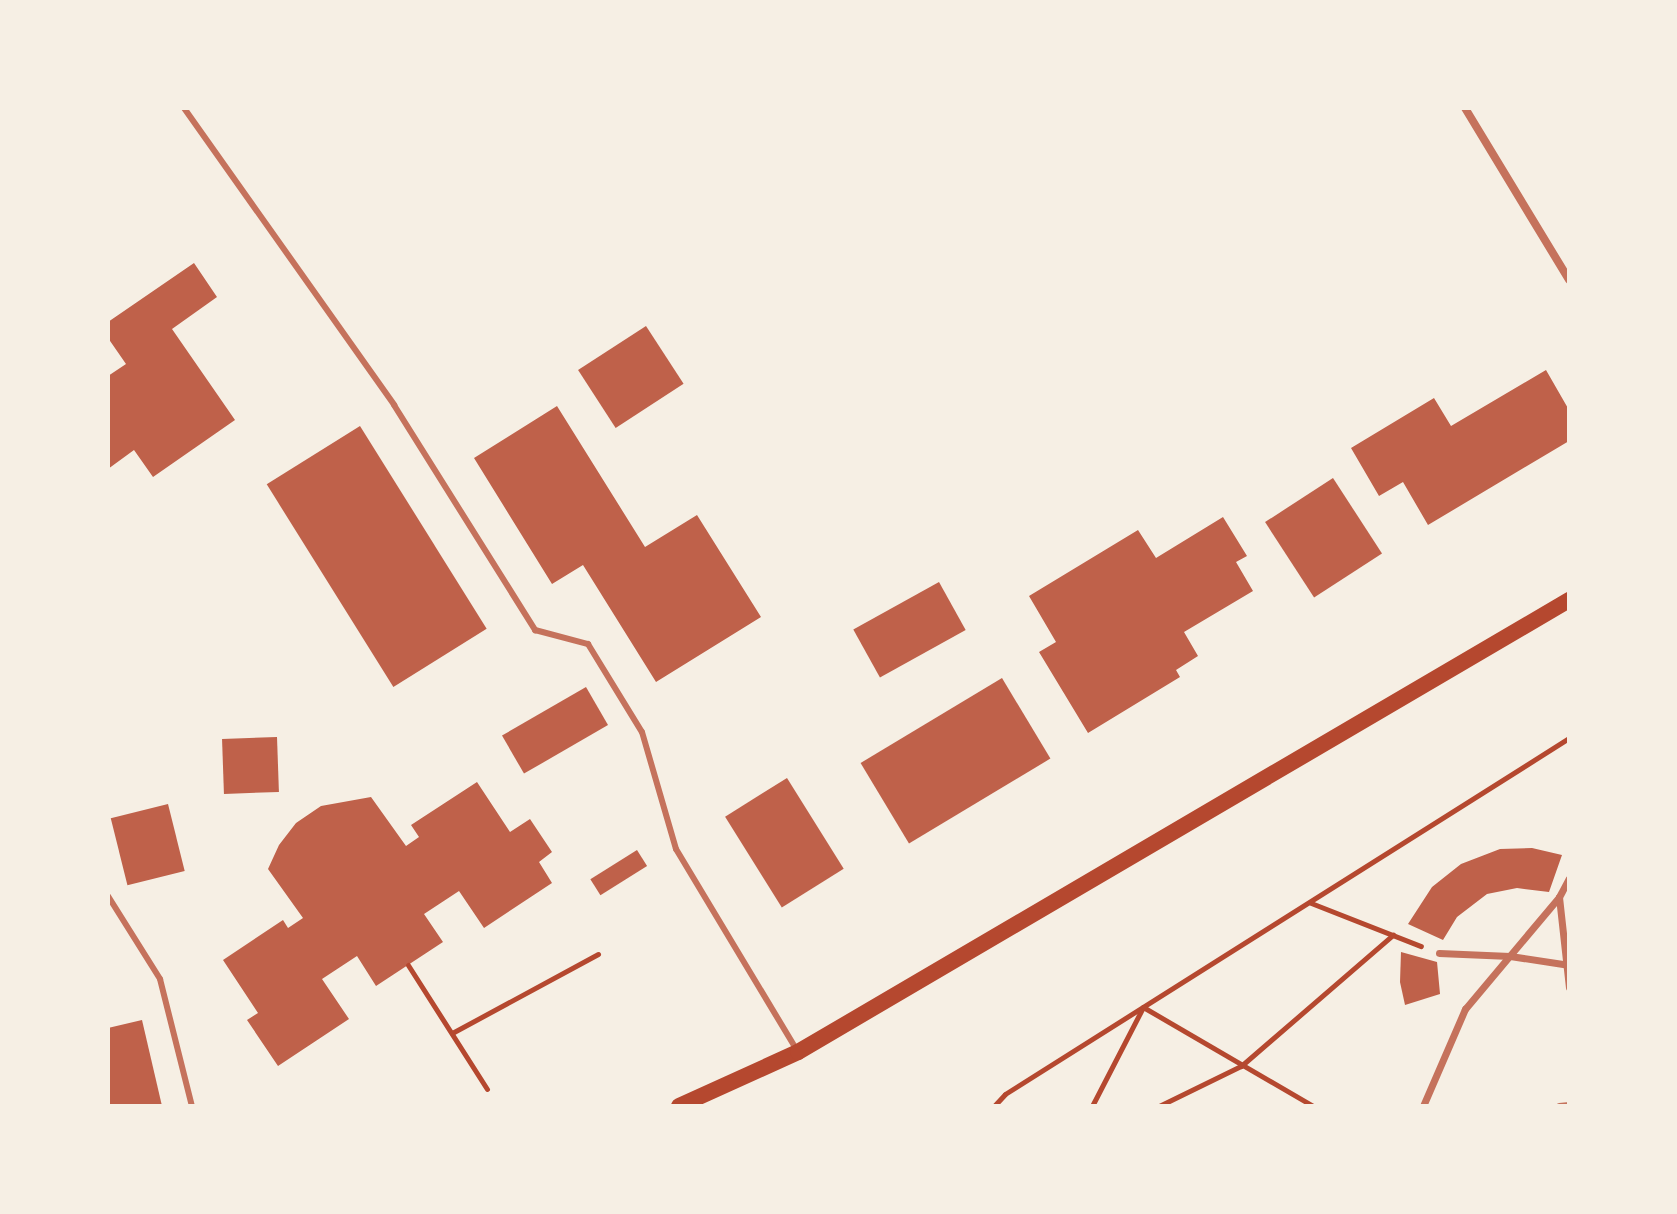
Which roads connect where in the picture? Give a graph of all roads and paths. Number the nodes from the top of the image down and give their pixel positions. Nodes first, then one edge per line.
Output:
1 (184, 108) edge
2 (1465, 108) edge
3 (1569, 280) edge
4 (1569, 600) edge
5 (1569, 738) edge
6 (1569, 878) edge
7 (108, 896) edge
8 (1559, 897) junction
9 (1310, 902) junction
10 (1393, 935) junction
11 (1439, 953) joint
12 (598, 954) dead end
13 (1510, 956) junction
14 (408, 965) dead end
15 (1568, 965) edge
16 (1569, 987) edge
17 (1143, 1007) junction
18 (452, 1033) junction
19 (798, 1052) junction
20 (1241, 1066) junction
21 (487, 1089) dead end
22 (1569, 1105) edge
23 (192, 1106) edge
24 (679, 1106) edge
25 (994, 1106) edge
26 (1092, 1106) edge
27 (1159, 1106) edge
28 (1313, 1106) edge
29 (1423, 1106) edge
30 (1559, 1106) edge

1 - 19 lane
2 - 3 street
4 - 19 main road
5 - 9 path
6 - 8 street
7 - 23 lane
8 - 13 street
8 - 15 street
9 - 10 path
9 - 17 path
10 - 11 path
10 - 20 path
11 - 13 street
12 - 18 path
13 - 15 street
13 - 29 street
14 - 18 path
15 - 16 street
17 - 20 path
17 - 25 path
17 - 26 path
18 - 21 path
19 - 24 main road
20 - 27 path
20 - 28 path
22 - 30 street

